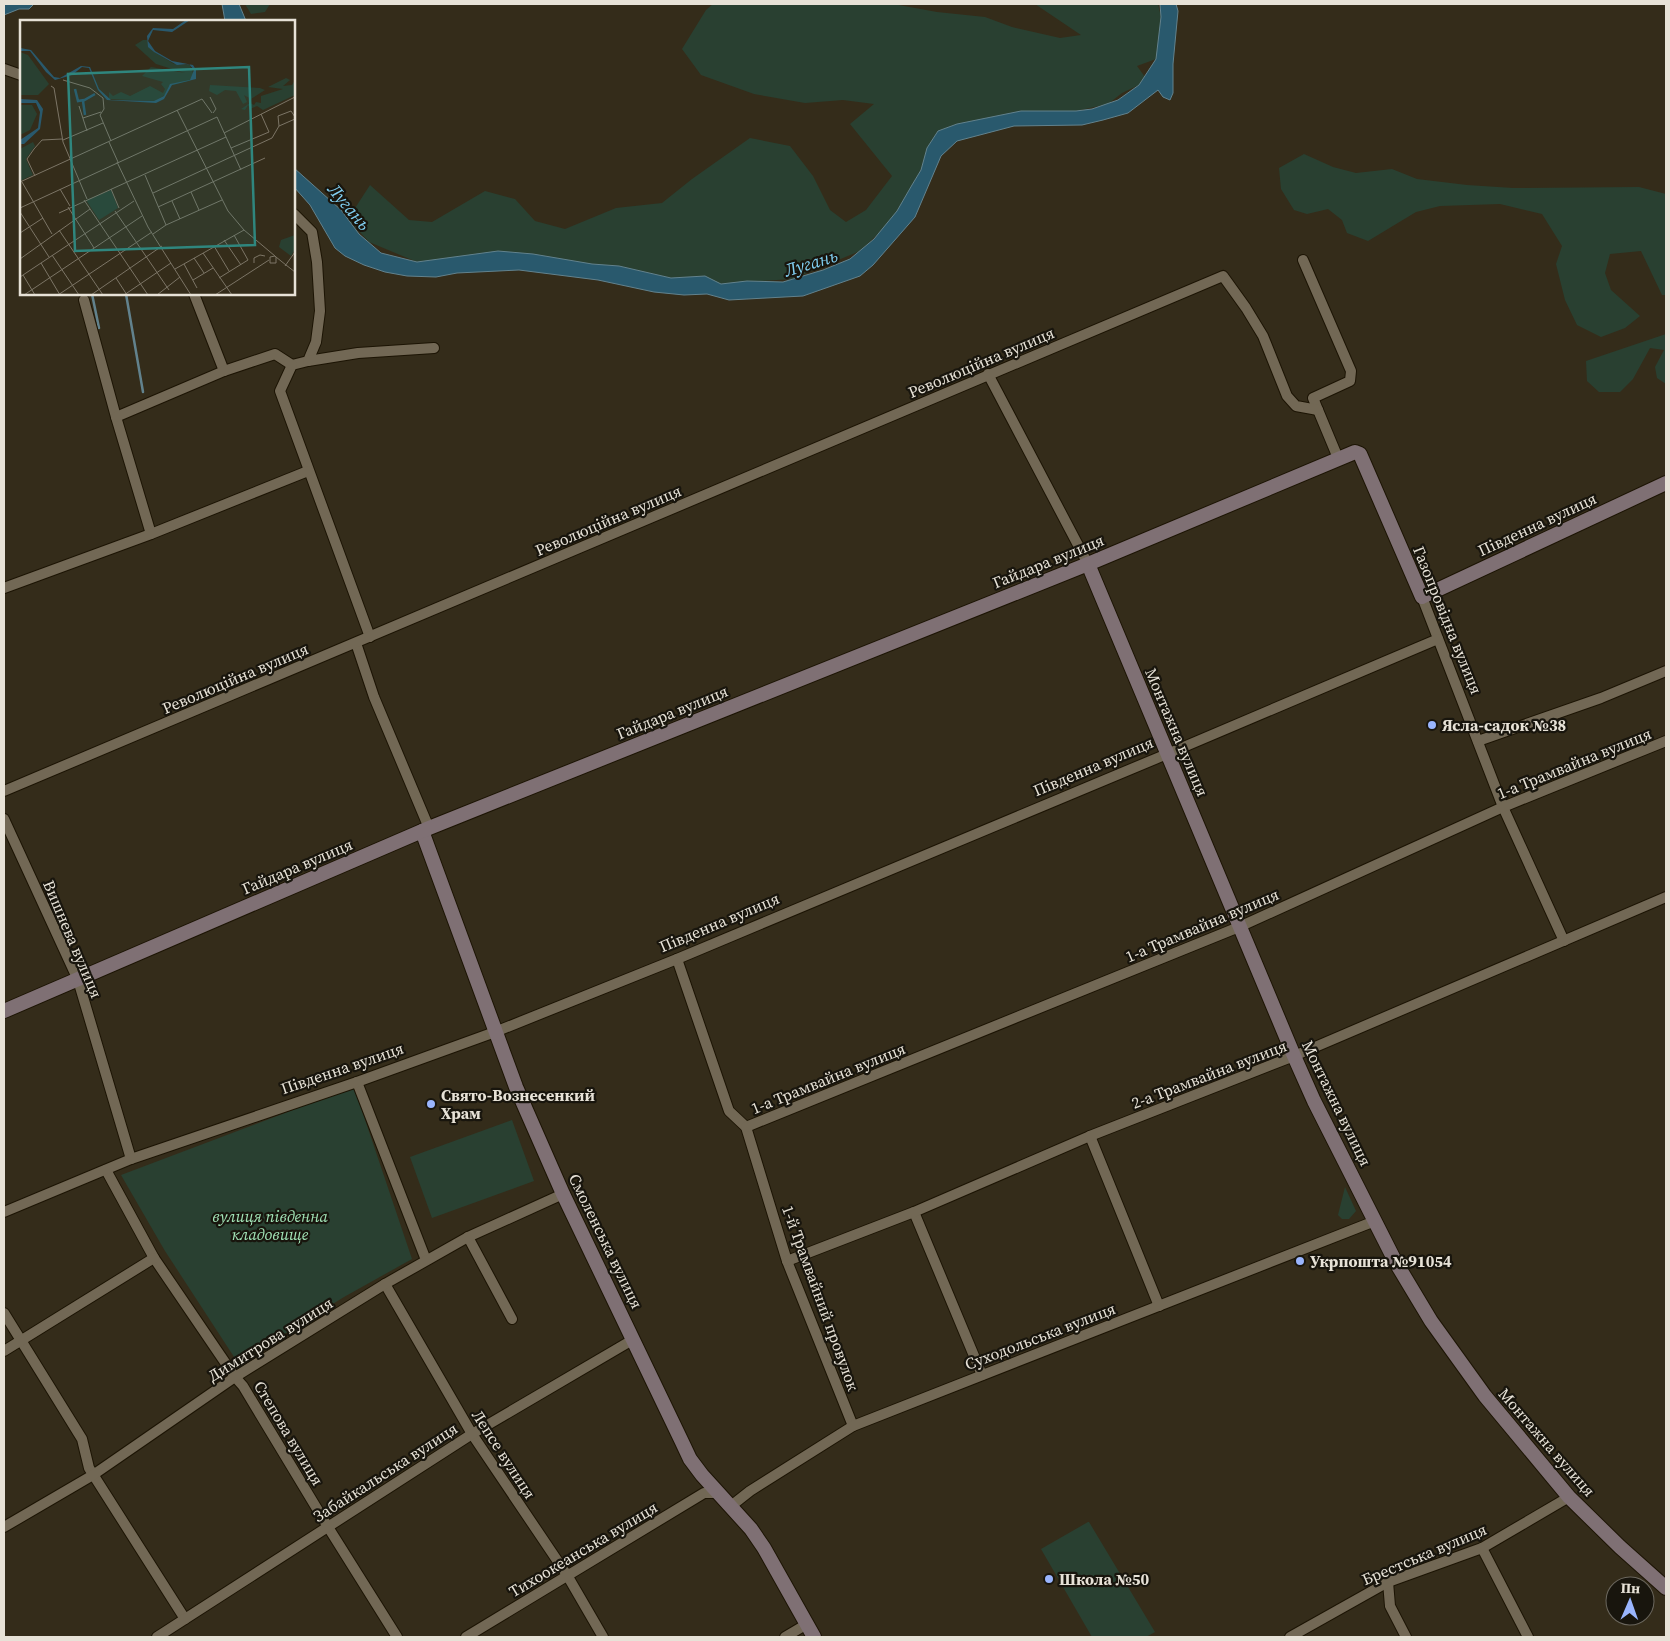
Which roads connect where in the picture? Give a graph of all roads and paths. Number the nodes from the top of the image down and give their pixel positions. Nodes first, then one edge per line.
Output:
1 (4, 69) edge
2 (20, 75) edge
3 (295, 215) edge
4 (1303, 260) dead end
5 (194, 295) edge
6 (84, 300) dead end
7 (434, 348) dead end
8 (308, 361) junction
9 (292, 365) junction
10 (224, 371) junction
11 (988, 374) junction
12 (1318, 410) junction
13 (116, 417) junction
14 (1355, 452) joint
15 (1338, 458) junction
16 (308, 471) junction
17 (1666, 483) edge
18 (152, 534) junction
19 (1088, 564) junction
20 (4, 588) edge
21 (1422, 597) junction
22 (370, 637) junction
23 (1438, 639) junction
24 (356, 643) junction
25 (1666, 671) edge
26 (1666, 741) edge
27 (1478, 742) junction
28 (1167, 754) junction
29 (4, 790) edge
30 (1503, 808) junction
31 (4, 819) edge
32 (425, 829) junction
33 (1666, 897) edge
34 (1239, 927) junction
35 (1564, 941) junction
36 (676, 959) junction
37 (78, 980) junction
38 (4, 1011) edge
39 (496, 1032) junction
40 (1294, 1056) junction
41 (357, 1082) junction
42 (746, 1127) junction
43 (1090, 1136) junction
44 (131, 1159) junction
45 (106, 1170) junction
46 (563, 1194) junction
47 (4, 1212) edge
48 (914, 1212) junction
49 (1375, 1221) junction
50 (468, 1237) junction
51 (154, 1258) junction
52 (426, 1260) junction
53 (787, 1260) junction
54 (385, 1284) junction
55 (1159, 1306) junction
56 (4, 1313) edge
57 (512, 1320) dead end
58 (634, 1339) junction
59 (21, 1340) junction
60 (4, 1351) edge
61 (982, 1375) junction
62 (235, 1377) junction
63 (854, 1426) junction
64 (472, 1434) junction
65 (93, 1475) junction
66 (719, 1493) junction
67 (1569, 1496) junction
68 (731, 1506) junction
69 (4, 1527) edge
70 (328, 1527) junction
71 (1482, 1548) junction
72 (568, 1575) junction
73 (1388, 1582) junction
74 (1666, 1588) edge
75 (185, 1620) junction
76 (807, 1624) junction
77 (157, 1637) edge
78 (397, 1637) edge
79 (466, 1637) edge
80 (603, 1637) edge
81 (785, 1637) edge
82 (814, 1637) edge
83 (1290, 1637) edge
84 (1406, 1637) edge
85 (1528, 1637) edge

1 - 2 street
3 - 8 street
4 - 12 street
5 - 10 street
6 - 13 street
7 - 8 street
8 - 9 street
9 - 10 street
9 - 16 street
10 - 13 street
11 - 12 street, Революційна вулиця
11 - 19 street
11 - 22 street, Революційна вулиця
12 - 15 street
13 - 18 street
14 - 15 street, Гайдара вулиця
14 - 21 street, Газопровідна вулиця
15 - 19 street, Гайдара вулиця
16 - 18 street
16 - 22 street
17 - 21 street, Південна вулиця
18 - 20 street
19 - 28 street, Монтажна вулиця
19 - 32 street, Гайдара вулиця
21 - 23 street, Газопровідна вулиця
22 - 24 street, Революційна вулиця
23 - 27 street, Газопровідна вулиця
23 - 28 street, Південна вулиця
24 - 29 street, Революційна вулиця
24 - 32 street
25 - 27 street
26 - 30 street, 1-а Трамвайна вулиця
27 - 30 street, Газопровідна вулиця
28 - 34 street, Монтажна вулиця
28 - 36 street, Південна вулиця
30 - 34 street, 1-а Трамвайна вулиця
30 - 35 street, Газопровідна вулиця
31 - 37 street, Вишнева вулиця
32 - 37 street, Гайдара вулиця
32 - 39 street, Смоленська вулиця
33 - 35 street, 2-а Трамвайна вулиця
34 - 40 street, Монтажна вулиця
34 - 42 street, 1-а Трамвайна вулиця
35 - 40 street, 2-а Трамвайна вулиця
36 - 39 street, Південна вулиця
36 - 42 street, 1-й Трамвайний провулок
37 - 38 street, Гайдара вулиця
37 - 44 street, Вишнева вулиця
39 - 41 street, Південна вулиця
39 - 46 street, Смоленська вулиця
40 - 43 street, 2-а Трамвайна вулиця
40 - 49 street, Монтажна вулиця
41 - 44 street, Південна вулиця
41 - 52 street
42 - 53 street, 1-й Трамвайний провулок
43 - 48 street, 2-а Трамвайна вулиця
43 - 55 street
44 - 45 street, Південна вулиця
45 - 47 street, Південна вулиця
45 - 51 street, Степова вулиця
46 - 50 street, Димитрова вулиця
46 - 58 street, Смоленська вулиця
48 - 53 street, 2-а Трамвайна вулиця
48 - 61 street
49 - 55 street, Суходольська вулиця
49 - 67 street, Монтажна вулиця
50 - 52 street, Димитрова вулиця
50 - 57 street
51 - 59 street
51 - 62 street, Степова вулиця
52 - 54 street, Димитрова вулиця
53 - 63 street, 1-й Трамвайний провулок
54 - 62 street, Димитрова вулиця
54 - 64 street, Лепсе вулиця
55 - 61 street, Суходольська вулиця
56 - 59 street
58 - 64 street, Забайкальська вулиця
58 - 66 street, Смоленська вулиця
59 - 60 street
59 - 65 street
61 - 63 street, Суходольська вулиця
62 - 65 street, Димитрова вулиця
62 - 70 street, Степова вулиця
63 - 68 street, Суходольська вулиця
64 - 70 street, Забайкальська вулиця
64 - 72 street, Лепсе вулиця
65 - 69 street, Димитрова вулиця
65 - 75 street
66 - 68 street, Смоленська вулиця
66 - 72 street, Тихоокеанська вулиця
67 - 71 street, Брестська вулиця
67 - 74 street, Монтажна вулиця
68 - 76 street, Смоленська вулиця
70 - 75 street, Забайкальська вулиця
70 - 78 street, Степова вулиця
71 - 73 street, Брестська вулиця
71 - 85 street
72 - 79 street, Тихоокеанська вулиця
72 - 80 street, Лепсе вулиця
73 - 83 street, Брестська вулиця
73 - 84 street
75 - 77 street, Забайкальська вулиця
76 - 81 street
76 - 82 street, Смоленська вулиця

